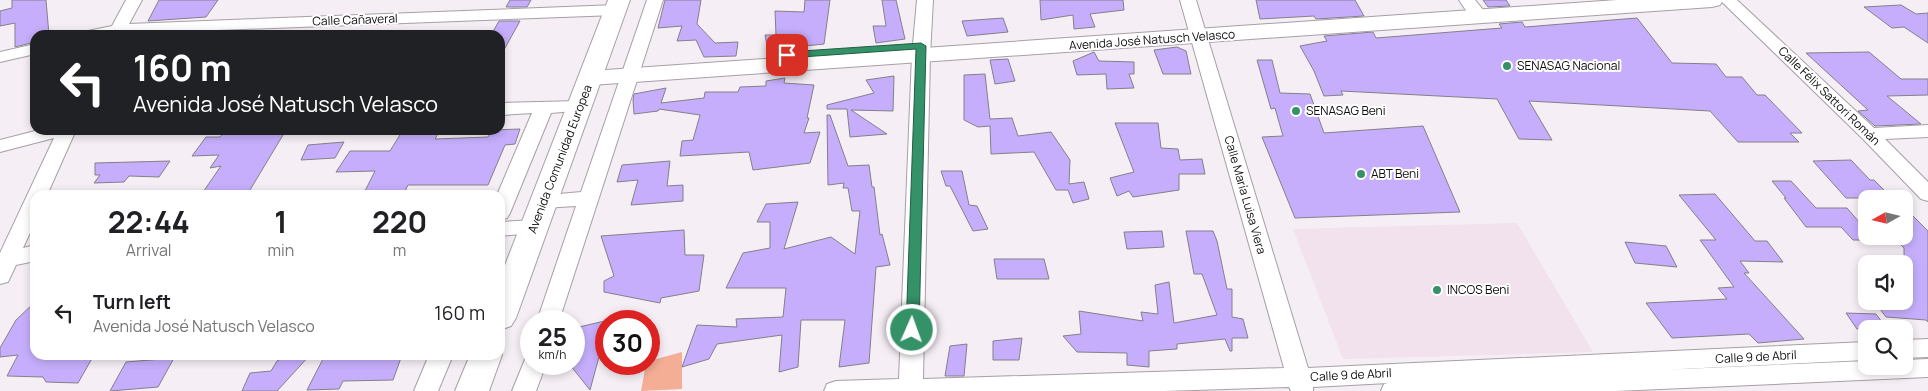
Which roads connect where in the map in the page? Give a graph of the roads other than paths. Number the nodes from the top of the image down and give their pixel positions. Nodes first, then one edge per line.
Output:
1 (134, 0) edge
2 (655, 0) edge
3 (925, 0) edge
4 (1188, 0) edge
5 (1593, 0) edge
6 (1712, 0) edge
7 (1728, 0) edge
8 (618, 5) edge
9 (1474, 8) edge
10 (118, 30) edge
11 (154, 30) edge
12 (1198, 32) junction
13 (30, 50) edge
14 (921, 51) junction
15 (0, 57) edge
16 (632, 71) junction
17 (592, 73) junction
18 (579, 106) junction
19 (544, 107) junction
20 (505, 109) edge
21 (1928, 131) edge
22 (1868, 134) junction
23 (43, 135) edge
24 (65, 135) edge
25 (0, 146) edge
26 (39, 190) edge
27 (1928, 194) edge
28 (589, 198) junction
29 (505, 201) edge
30 (544, 202) junction
31 (30, 209) edge
32 (534, 228) junction
33 (505, 230) edge
34 (30, 255) edge
35 (3, 265) edge
36 (505, 305) edge
37 (552, 310) edge
38 (1928, 348) edge
39 (1913, 349) edge
40 (1858, 352) edge
41 (439, 360) edge
42 (484, 360) edge
43 (1928, 368) edge
44 (530, 375) edge
45 (1677, 377) edge
46 (1300, 384) edge
47 (911, 390) edge
48 (426, 391) edge
49 (472, 391) edge
50 (524, 391) edge
51 (836, 391) edge
52 (1393, 391) edge

1 - 10 street
2 - 16 street
3 - 14 street
4 - 12 street, Calle María Luisa Viera
5 - 9 main road, Avenida José Natusch Velasco
6 - 9 main road, Avenida José Natusch Velasco
7 - 22 street, Calle Félix Sattori Román
8 - 11 street, Calle Cañaveral
8 - 17 main road, Avenida Comunidad Europea
9 - 12 main road, Avenida José Natusch Velasco
12 - 14 main road, Avenida José Natusch Velasco
12 - 46 street, Calle María Luisa Viera
13 - 15 street
14 - 16 main road, Avenida José Natusch Velasco
14 - 47 street
16 - 17 main road, Avenida José Natusch Velasco
16 - 28 street
17 - 18 main road, Avenida Comunidad Europea
18 - 19 street
18 - 30 main road, Avenida Comunidad Europea
19 - 20 street
19 - 29 street
21 - 22 street
22 - 27 street, Calle Félix Sattori Román
23 - 25 street
24 - 26 street
28 - 30 street
28 - 37 street
30 - 32 main road, Avenida Comunidad Europea
31 - 35 street
32 - 33 street
32 - 36 main road, Avenida Comunidad Europea
34 - 35 street
38 - 39 street
40 - 45 street, Calle 9 de Abril
41 - 48 street
42 - 49 main road
43 - 45 street, Calle 9 de Abril
44 - 50 street
45 - 46 street, Calle 9 de Abril
45 - 52 street, Calle 9 de Abril
46 - 47 street, Calle 9 de Abril
47 - 51 street, Calle 9 de Abril

